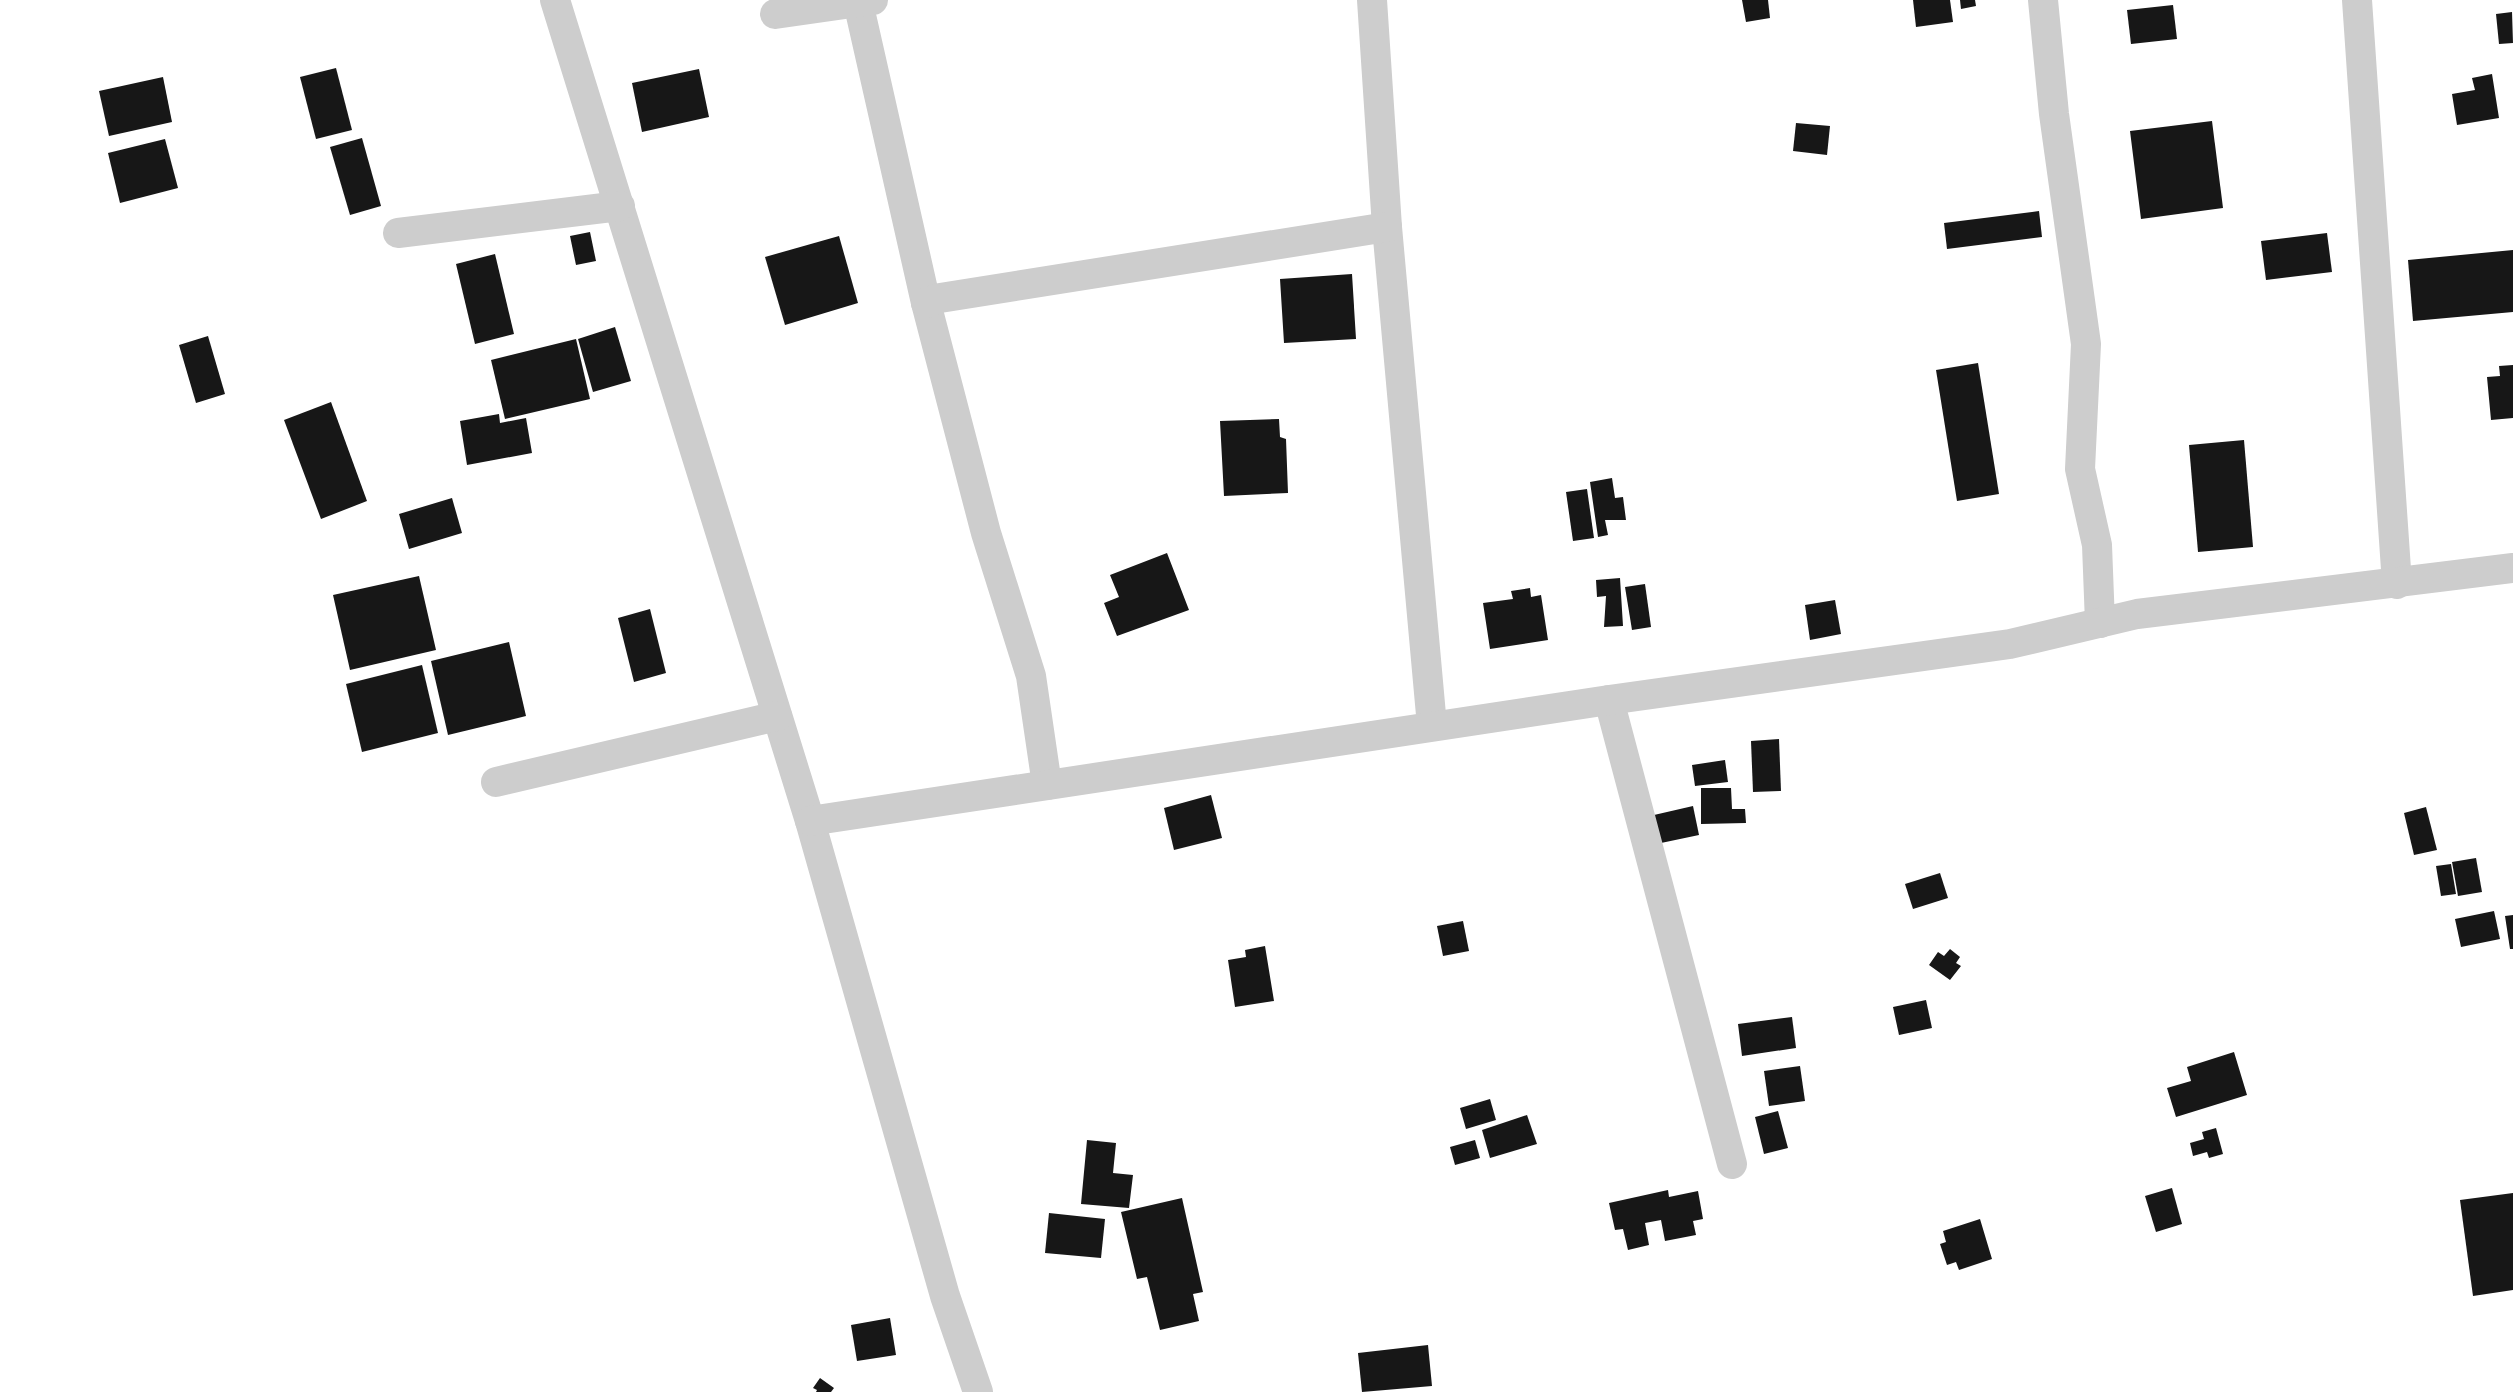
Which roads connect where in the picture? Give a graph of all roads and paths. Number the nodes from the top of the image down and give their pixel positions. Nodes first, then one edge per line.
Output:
1 (555, 0) edge
2 (1372, 0) edge
3 (2043, 0) edge
4 (2357, 0) edge
5 (866, 1) edge
6 (775, 14) dead end
7 (620, 206) junction
8 (1387, 227) junction
9 (398, 233) dead end
10 (926, 303) junction
11 (2513, 568) edge
12 (2397, 584) junction
13 (2100, 623) junction
14 (1609, 700) junction
15 (777, 716) junction
16 (1432, 726) junction
17 (496, 782) dead end
18 (1047, 785) junction
19 (810, 821) junction
20 (1732, 1164) dead end
21 (978, 1392) edge

1 - 7 street
2 - 8 street
3 - 13 street
4 - 12 street
5 - 6 street
5 - 10 street
7 - 9 street
7 - 15 street
8 - 10 street
8 - 16 street
10 - 18 street
11 - 12 street
12 - 13 street
13 - 14 street
14 - 16 street
14 - 20 street
15 - 17 street
15 - 19 street
16 - 18 street
18 - 19 street
19 - 21 street

